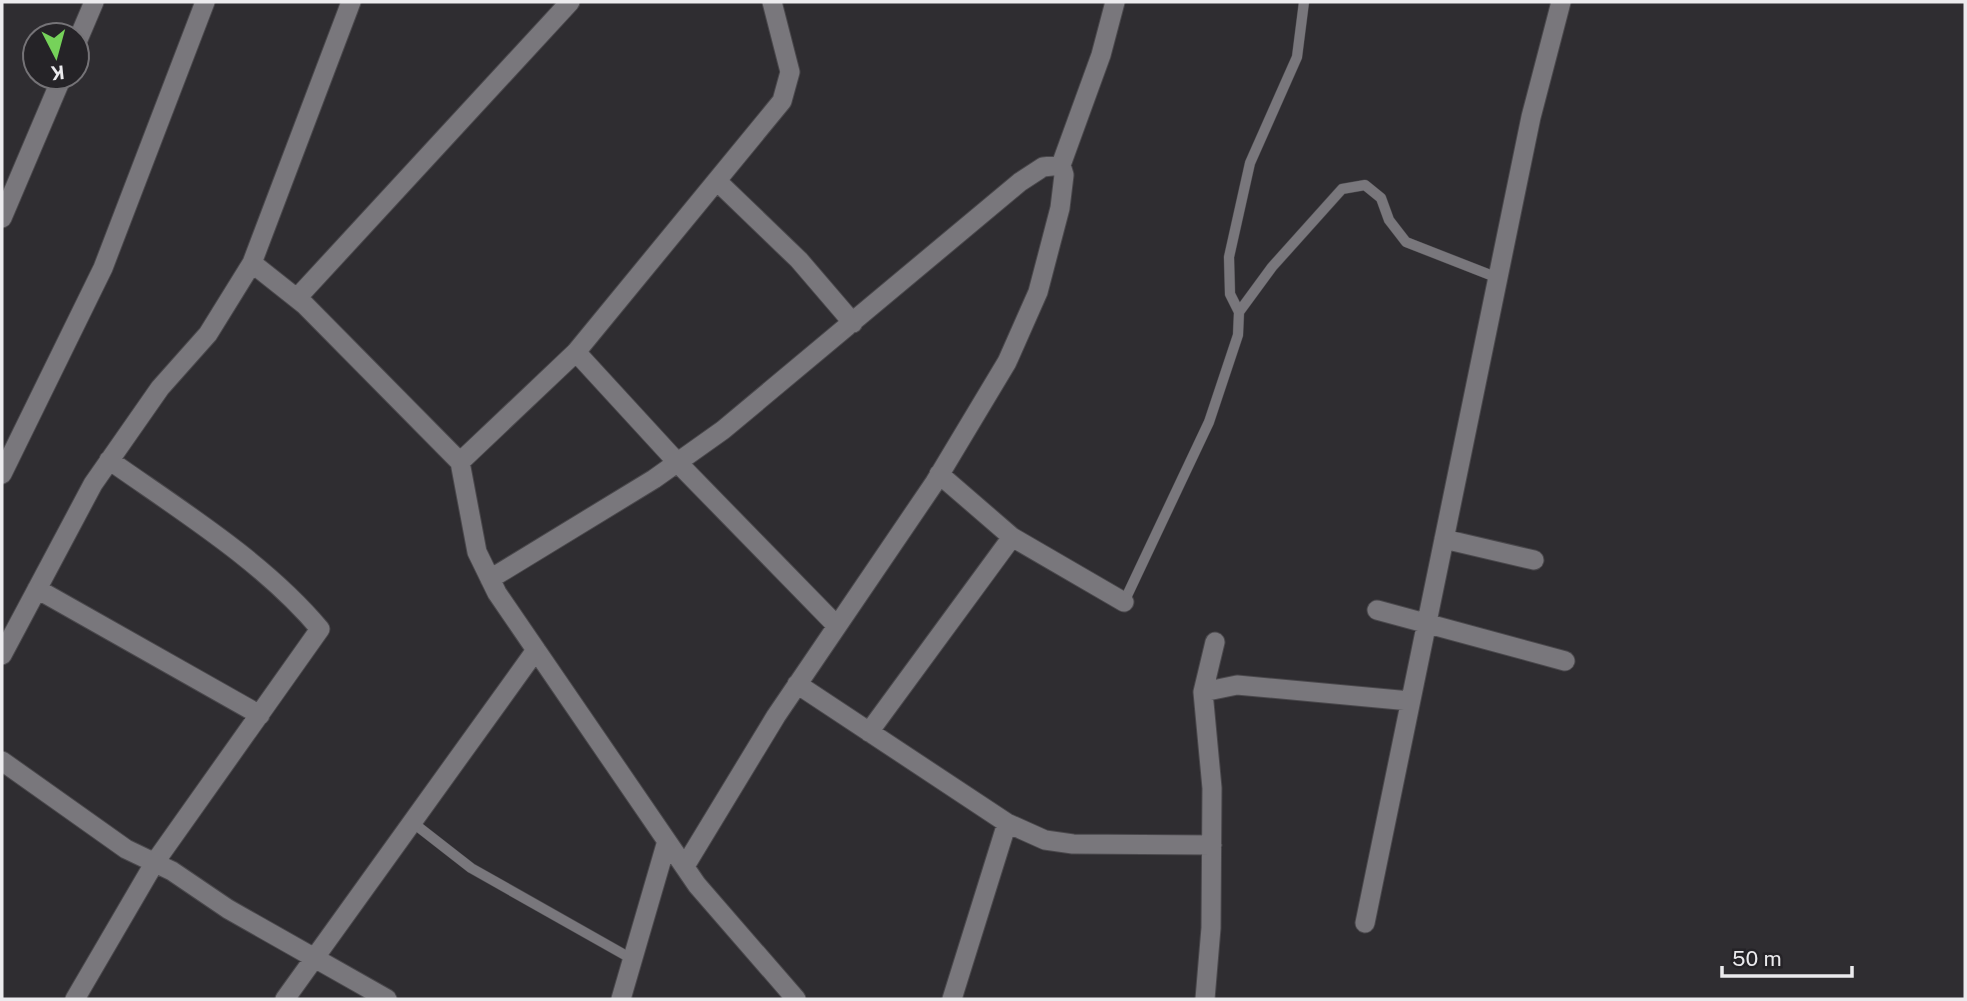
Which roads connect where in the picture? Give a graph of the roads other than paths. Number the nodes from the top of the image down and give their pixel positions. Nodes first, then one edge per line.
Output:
1 (94, 2) edge
2 (205, 2) edge
3 (351, 2) edge
4 (570, 2) edge
5 (772, 2) edge
6 (1115, 2) edge
7 (1304, 2) edge
8 (1561, 2) edge
9 (86, 21) edge
10 (56, 91) edge
11 (1061, 164) junction
12 (717, 181) junction
13 (2, 218) edge
14 (252, 262) junction
15 (1498, 278) junction
16 (297, 298) junction
17 (1239, 312) junction
18 (853, 323) junction
19 (576, 352) junction
20 (110, 460) junction
21 (460, 462) junction
22 (677, 462) junction
23 (2, 474) edge
24 (939, 474) junction
25 (1012, 537) junction
26 (1444, 538) junction
27 (1534, 560) dead end
28 (490, 579) junction
29 (37, 589) junction
30 (1124, 602) joint
31 (1377, 610) dead end
32 (1426, 622) junction
33 (837, 626) junction
34 (1215, 642) dead end
35 (536, 650) junction
36 (2, 655) edge
37 (1565, 661) dead end
38 (797, 684) junction
39 (1203, 692) junction
40 (1410, 701) junction
41 (260, 715) junction
42 (869, 733) junction
43 (2, 761) edge
44 (412, 822) junction
45 (1007, 823) junction
46 (667, 841) junction
47 (1212, 845) junction
48 (155, 862) junction
49 (685, 866) junction
50 (1365, 923) dead end
51 (313, 958) junction
52 (632, 959) junction
53 (75, 999) edge
54 (285, 999) edge
55 (387, 999) edge
56 (621, 999) edge
57 (796, 999) edge
58 (952, 999) edge
59 (1205, 999) edge

1 - 9 street
2 - 23 street
3 - 14 street
4 - 16 street
5 - 12 street
6 - 11 street
7 - 17 lane
8 - 15 street
10 - 13 street
11 - 18 street
11 - 24 street
12 - 18 street
12 - 19 street
14 - 16 street
14 - 20 street
15 - 17 lane
15 - 26 street
16 - 21 street
17 - 30 lane
18 - 22 street
19 - 21 street
19 - 22 street
20 - 29 street
20 - 41 street
21 - 28 street
22 - 28 street
22 - 33 street
24 - 25 street
24 - 33 street
25 - 30 street
25 - 42 street
26 - 27 street
26 - 32 street
28 - 35 street
29 - 36 street
29 - 41 street
31 - 32 street
32 - 37 street
32 - 40 street
33 - 38 street
34 - 39 street
35 - 44 street
35 - 46 street
38 - 42 street
38 - 49 street
39 - 40 street
39 - 47 street
40 - 50 street
41 - 48 street
42 - 45 street
43 - 48 street
44 - 51 street
44 - 52 lane
45 - 47 street
45 - 58 street
46 - 49 street
46 - 52 street
47 - 59 street
48 - 51 street
48 - 53 street
49 - 57 street
51 - 54 street
51 - 55 street
52 - 56 street

